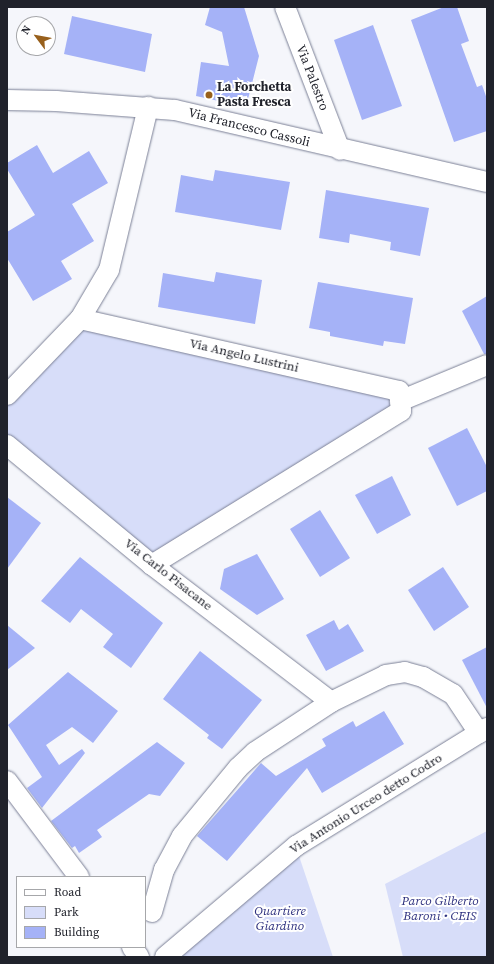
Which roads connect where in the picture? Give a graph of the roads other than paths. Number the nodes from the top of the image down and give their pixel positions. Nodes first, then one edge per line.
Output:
1 (285, 7) edge
2 (7, 100) edge
3 (148, 108) junction
4 (340, 150) junction
5 (487, 182) edge
6 (80, 319) junction
7 (487, 366) edge
8 (7, 396) edge
9 (400, 401) junction
10 (7, 445) edge
11 (152, 565) junction
12 (331, 702) junction
13 (483, 731) edge
14 (10, 791) edge
15 (78, 876) edge
16 (152, 912) dead end
17 (133, 948) edge
18 (139, 957) edge
19 (165, 957) edge

1 - 4 street, Via Palestro
2 - 3 street, Via Francesco Cassoli
3 - 4 street, Via Francesco Cassoli
3 - 6 street
4 - 5 street, Via Francesco Cassoli
6 - 8 street
6 - 9 street, Via Angelo Lustrini
7 - 9 street
9 - 11 street
10 - 11 street, Via Carlo Pisacane
11 - 12 street, Via Carlo Pisacane
12 - 13 street, Via Antonio Urceo detto Codro
12 - 16 street, Via Antonio Urceo detto Codro
13 - 19 street, Via Antonio Urceo detto Codro
14 - 15 street
17 - 18 street

